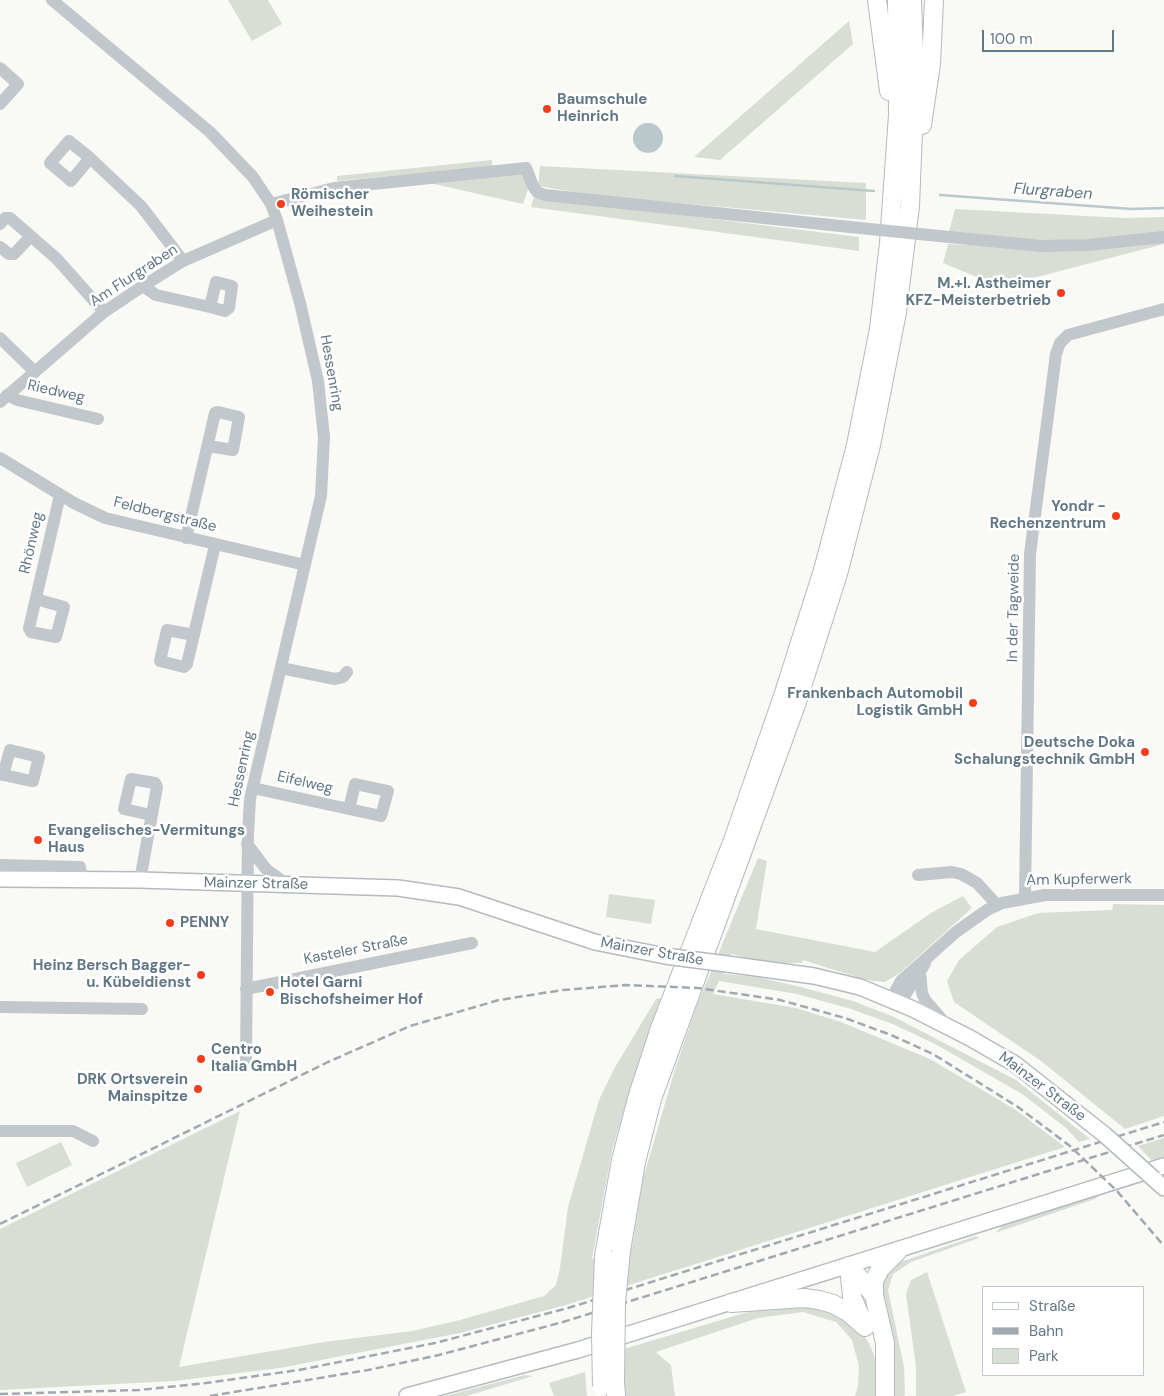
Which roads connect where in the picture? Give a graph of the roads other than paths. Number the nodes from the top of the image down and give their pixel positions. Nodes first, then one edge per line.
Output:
1 (52, 0) edge
2 (878, 0) edge
3 (897, 0) edge
4 (912, 0) edge
5 (934, 0) edge
6 (0, 68) edge
7 (0, 104) edge
8 (90, 158) dead end
9 (912, 170) junction
10 (892, 207) junction
11 (274, 213) junction
12 (0, 224) edge
13 (31, 236) junction
14 (1164, 237) edge
15 (0, 247) edge
16 (183, 261) junction
17 (143, 286) junction
18 (210, 308) dead end
19 (1164, 309) edge
20 (104, 312) junction
21 (0, 338) edge
22 (34, 371) junction
23 (3, 398) edge
24 (98, 419) dead end
25 (208, 446) dead end
26 (0, 458) edge
27 (60, 495) junction
28 (186, 538) junction
29 (215, 545) junction
30 (305, 565) junction
31 (36, 599) dead end
32 (194, 635) dead end
33 (281, 668) junction
34 (347, 672) dead end
35 (253, 788) junction
36 (349, 809) dead end
37 (151, 816) dead end
38 (248, 844) junction
39 (0, 865) edge
40 (918, 875) dead end
41 (0, 879) edge
42 (82, 880) junction
43 (140, 880) junction
44 (247, 884) junction
45 (288, 885) junction
46 (1164, 895) edge
47 (1025, 897) junction
48 (997, 905) junction
49 (472, 943) dead end
50 (923, 966) junction
51 (246, 989) junction
52 (891, 999) junction
53 (0, 1007) edge
54 (142, 1008) dead end
55 (946, 1025) junction
56 (246, 1063) dead end
57 (0, 1131) edge
58 (93, 1140) dead end
59 (1164, 1166) edge
60 (1159, 1184) edge
61 (898, 1251) junction
62 (613, 1253) junction
63 (849, 1266) junction
64 (874, 1295) junction
65 (731, 1303) junction
66 (865, 1327) junction
67 (886, 1364) junction
68 (609, 1390) edge
69 (406, 1396) edge
70 (885, 1396) edge

1 - 11 street, Hessenring
2 - 10 highway
3 - 10 highway
4 - 9 highway
5 - 9 highway
6 - 7 street
8 - 16 street
9 - 62 highway
10 - 62 highway
11 - 14 street, Am Flurgraben, bridge
11 - 16 street, Am Flurgraben
11 - 30 street, Hessenring
12 - 13 street
13 - 15 street
13 - 20 street
16 - 17 street, Am Flurgraben
17 - 18 street
17 - 20 street, Am Flurgraben
19 - 47 street, In der Tagweide
20 - 22 street, Am Flurgraben
21 - 22 street
22 - 23 street, Am Flurgraben
23 - 24 street, Riedweg
25 - 28 street
26 - 27 street, Feldbergstraße
27 - 28 street, Feldbergstraße
27 - 31 street, Rhönweg
28 - 29 street, Feldbergstraße
29 - 30 street, Feldbergstraße
29 - 32 street
30 - 33 street, Hessenring
33 - 34 street
33 - 35 street, Hessenring
35 - 36 street, Eifelweg
35 - 38 street, Hessenring
37 - 43 street
38 - 44 street, Hessenring
38 - 45 street
39 - 42 street
40 - 48 street
41 - 42 main road, Mainzer Straße
42 - 43 main road, Mainzer Straße
43 - 44 main road, Mainzer Straße
44 - 45 main road, Mainzer Straße
44 - 51 street
45 - 52 main road, Mainzer Straße, bridge
46 - 47 street, Am Kupferwerk
47 - 48 street, Am Kupferwerk
48 - 50 street, Am Kupferwerk
49 - 51 street, Kasteler Straße
50 - 52 street, Am Kupferwerk
50 - 55 street
51 - 56 street
52 - 55 main road, Mainzer Straße
53 - 54 street
55 - 60 main road, Mainzer Straße, bridge
57 - 58 street
59 - 61 main road
61 - 63 main road
61 - 64 highway
62 - 68 highway, bridge
63 - 64 highway
63 - 65 main road
63 - 66 highway
64 - 67 highway
65 - 66 highway
65 - 69 main road
66 - 67 highway
67 - 70 highway

